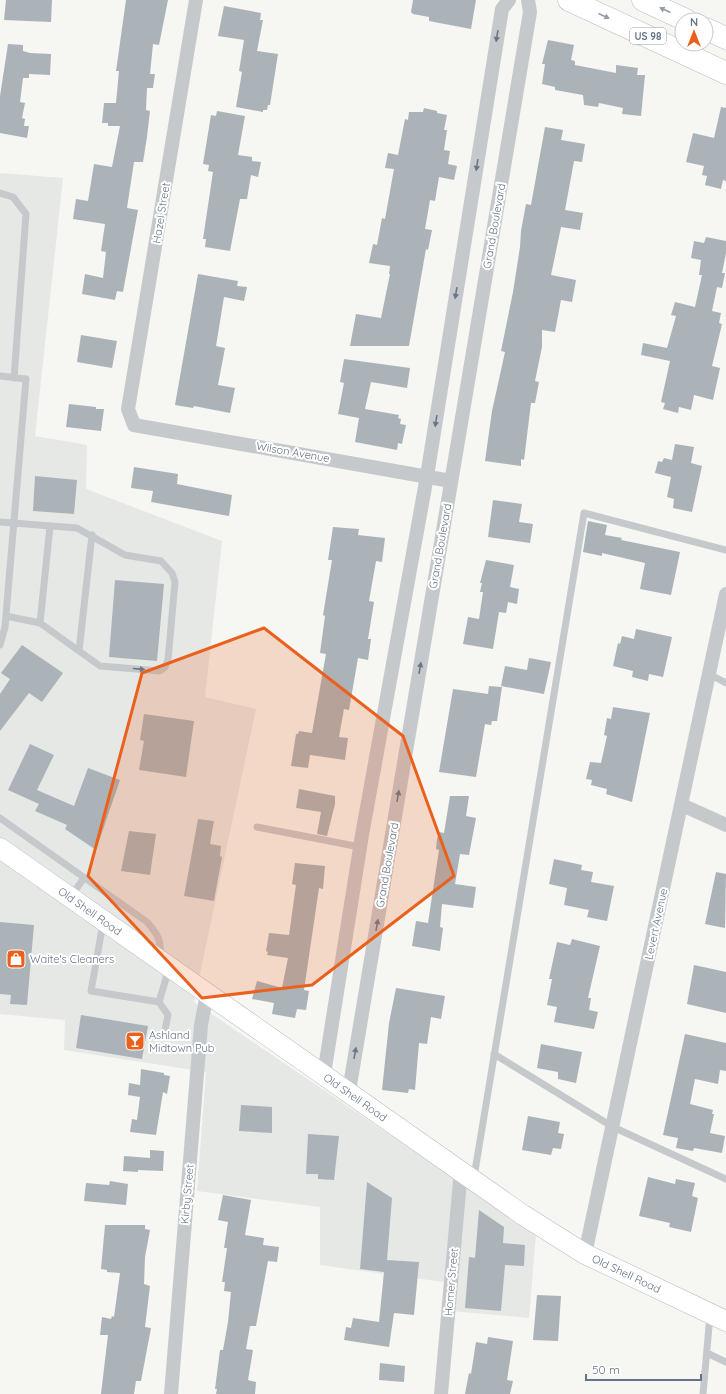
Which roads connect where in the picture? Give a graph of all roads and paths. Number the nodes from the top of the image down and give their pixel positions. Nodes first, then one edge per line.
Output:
1 (196, 0) edge
2 (509, 0) edge
3 (528, 0) edge
4 (569, 0) edge
5 (643, 0) edge
6 (674, 14) edge
7 (714, 33) edge
8 (726, 38) edge
9 (726, 73) edge
10 (0, 193) edge
11 (0, 376) edge
12 (14, 378) junction
13 (134, 425) joint
14 (427, 476) junction
15 (451, 481) junction
16 (0, 522) edge
17 (14, 523) junction
18 (50, 526) junction
19 (92, 535) junction
20 (726, 550) edge
21 (726, 594) edge
22 (6, 616) junction
23 (40, 623) junction
24 (0, 645) edge
25 (79, 652) junction
26 (709, 674) junction
27 (726, 683) edge
28 (682, 805) junction
29 (0, 818) edge
30 (726, 824) edge
31 (257, 827) dead end
32 (360, 847) junction
33 (0, 848) edge
34 (84, 878) junction
35 (70, 897) junction
36 (104, 921) junction
37 (164, 962) junction
38 (208, 994) junction
39 (159, 1002) junction
40 (164, 1036) dead end
41 (494, 1054) junction
42 (324, 1074) junction
43 (348, 1091) junction
44 (613, 1127) junction
45 (467, 1175) junction
46 (726, 1179) edge
47 (585, 1254) junction
48 (718, 1318) edge
49 (707, 1353) junction
50 (726, 1362) edge
51 (171, 1394) edge
52 (441, 1394) edge
53 (703, 1394) edge

1 - 13 street, Hazel Street
2 -> 14 street
3 - 15 street, Grand Boulevard
4 -> 9 main road, US 98
6 -> 5 main road, US 98
7 - 8 main road
10 - 12 lane
11 - 12 lane
12 - 17 lane
13 - 14 street, Wilson Avenue
14 - 15 street, Wilson Avenue
14 - 32 street
43 -> 15 street, Grand Boulevard
16 - 17 lane
17 - 18 lane
17 - 22 lane
18 - 19 lane
18 - 23 lane
19 - 25 lane
25 -> 19 lane
20 - 41 lane
21 - 26 street, Levert Avenue
22 - 23 lane
22 - 24 lane
23 - 25 lane
26 - 27 lane
26 - 28 street, Levert Avenue
28 - 30 street
28 - 44 street, Levert Avenue
29 - 34 lane
31 - 32 lane
32 - 42 street
33 - 35 street, Old Shell Road
34 - 35 lane
34 - 37 lane
35 - 36 street, Old Shell Road
36 - 37 street, Old Shell Road
36 - 39 lane
37 - 38 street, Old Shell Road
37 - 39 lane
38 - 42 street, Old Shell Road
38 - 51 street, Kirby Street
39 - 40 lane
41 - 44 lane
41 - 45 lane
42 - 43 street, Old Shell Road
43 - 45 street, Old Shell Road
44 - 46 lane
44 - 47 street, Levert Avenue
45 - 47 street, Old Shell Road
45 - 52 street, Homer Street
47 - 48 street, Old Shell Road
48 - 49 lane
49 - 50 lane
49 - 53 lane

